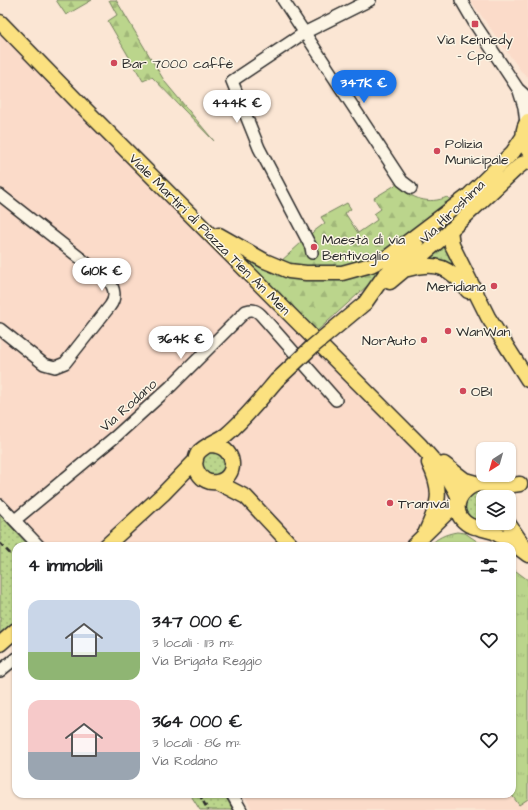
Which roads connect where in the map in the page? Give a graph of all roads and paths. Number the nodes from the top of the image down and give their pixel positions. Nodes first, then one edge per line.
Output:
1 (283, 0) edge
2 (370, 0) edge
3 (460, 0) edge
4 (0, 22) edge
5 (304, 33) junction
6 (518, 89) junction
7 (528, 98) edge
8 (527, 122) edge
9 (523, 137) junction
10 (528, 150) edge
11 (528, 162) edge
12 (411, 188) dead end
13 (0, 195) edge
14 (468, 196) junction
15 (200, 224) junction
16 (450, 230) junction
17 (312, 253) dead end
18 (406, 269) junction
19 (365, 303) junction
20 (488, 317) junction
21 (0, 329) edge
22 (528, 380) edge
23 (336, 400) dead end
24 (247, 416) junction
25 (210, 445) junction
26 (420, 445) junction
27 (231, 459) junction
28 (196, 460) junction
29 (210, 480) junction
30 (524, 482) edge
31 (490, 490) edge
32 (515, 490) edge
33 (163, 494) junction
34 (246, 497) junction
35 (458, 501) junction
36 (0, 505) edge
37 (15, 520) junction
38 (465, 522) junction
39 (476, 527) edge
40 (486, 530) edge
41 (513, 530) edge
42 (426, 534) junction
43 (36, 542) edge
44 (110, 542) edge
45 (288, 542) edge
46 (417, 542) edge
47 (510, 542) edge
48 (516, 546) edge
49 (528, 552) edge
50 (528, 555) edge
51 (12, 634) edge
52 (0, 644) edge
53 (12, 661) edge
54 (0, 671) edge
55 (234, 798) edge
56 (241, 810) edge

1 - 5 street
2 - 5 street
3 - 6 street
4 - 15 main road, Viale Martiri di Piazza Tien An Men
5 - 12 street
5 - 17 street
6 - 7 street
6 - 8 street
8 - 9 main road, Via Hiroshima
9 - 10 main road
9 - 14 main road, Via Hiroshima
11 - 16 main road, Via Hiroshima
13 - 21 street
14 - 15 main road
14 - 19 main road, Via Hiroshima
15 - 26 main road, Viale Martiri di Piazza Tien An Men
16 - 18 main road, Via Hiroshima
16 - 20 main road
18 - 19 main road, Via Hiroshima
18 - 20 main road, Via Hiroshima
19 - 24 main road, Via Hiroshima, bridge
20 - 22 main road
23 - 37 street, Via Rodano
24 - 25 main road, Via Hiroshima
24 - 27 main road, Via Hiroshima
25 - 27 main road
25 - 28 main road, Via Hiroshima
26 - 31 main road, Viale Martiri di Piazza Tien An Men
26 - 35 main road, Viale Martiri di Piazza Tien An Men
26 - 42 main road
27 - 29 main road, Via Hiroshima
27 - 34 main road
28 - 29 main road
28 - 33 main road, Via Hiroshima
29 - 33 main road, Via Hiroshima
29 - 34 main road
30 - 31 main road
30 - 32 main road
31 - 35 main road
33 - 44 main road, Via Hiroshima
34 - 45 main road
35 - 38 main road, Viale Martiri di Piazza Tien An Men
35 - 42 main road
36 - 37 street
37 - 43 street
38 - 39 main road
38 - 42 main road
40 - 47 main road
41 - 49 main road
42 - 46 main road
48 - 50 main road
51 - 52 main road
53 - 54 street
55 - 56 street

